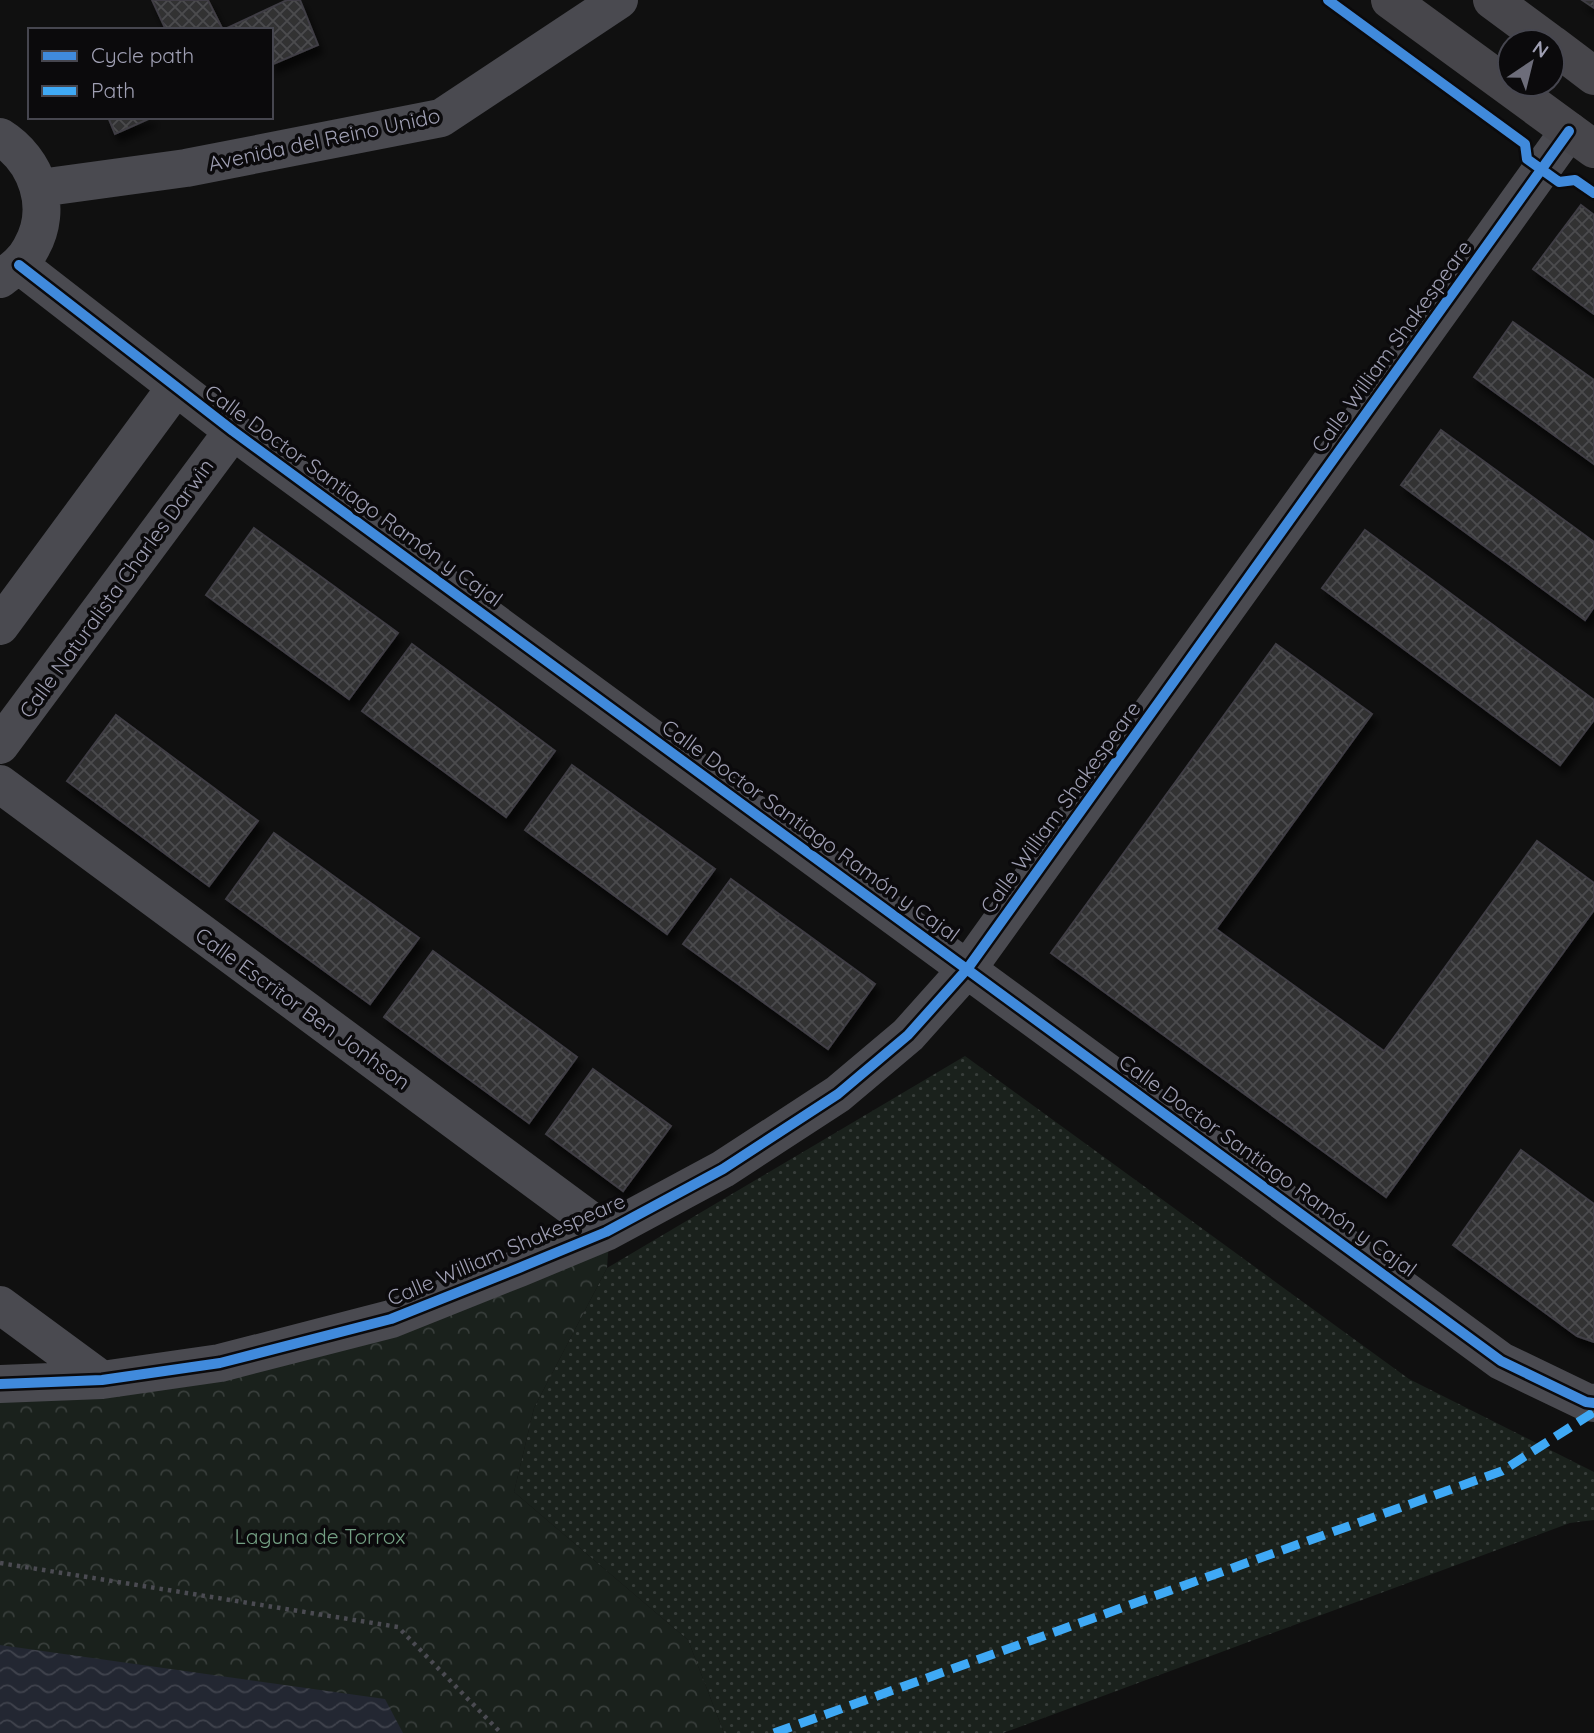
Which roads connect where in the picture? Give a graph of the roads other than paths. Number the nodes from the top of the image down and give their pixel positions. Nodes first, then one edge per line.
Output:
1 (619, 0) edge
2 (1390, 0) edge
3 (1492, 0) edge
4 (1530, 28) edge
5 (1566, 55) edge
6 (1594, 76) edge
7 (0, 137) edge
8 (1582, 140) edge
9 (40, 188) junction
10 (10, 272) edge
11 (176, 387) junction
12 (233, 430) junction
13 (0, 626) edge
14 (0, 746) edge
15 (0, 784) edge
16 (968, 968) junction
17 (606, 1232) junction
18 (0, 1305) edge
19 (102, 1380) junction
20 (0, 1384) edge
21 (1594, 1403) edge

1 - 9 street, Avenida del Reino Unido
2 - 8 main road
3 - 4 main road
5 - 6 main road
7 - 9 street
8 - 16 street, Calle William Shakespeare
9 - 10 street
10 - 11 street, Calle Doctor Santiago Ramón y Cajal
11 - 12 street, Calle Doctor Santiago Ramón y Cajal
11 - 13 street
12 - 14 street, Calle Naturalista Charles Darwin
12 - 16 street, Calle Doctor Santiago Ramón y Cajal
15 - 17 street, Calle Escritor Ben Jonhson
16 - 17 street, Calle William Shakespeare
16 - 21 street, Calle Doctor Santiago Ramón y Cajal
17 - 19 street, Calle William Shakespeare
18 - 19 street
19 - 20 street, Calle William Shakespeare

